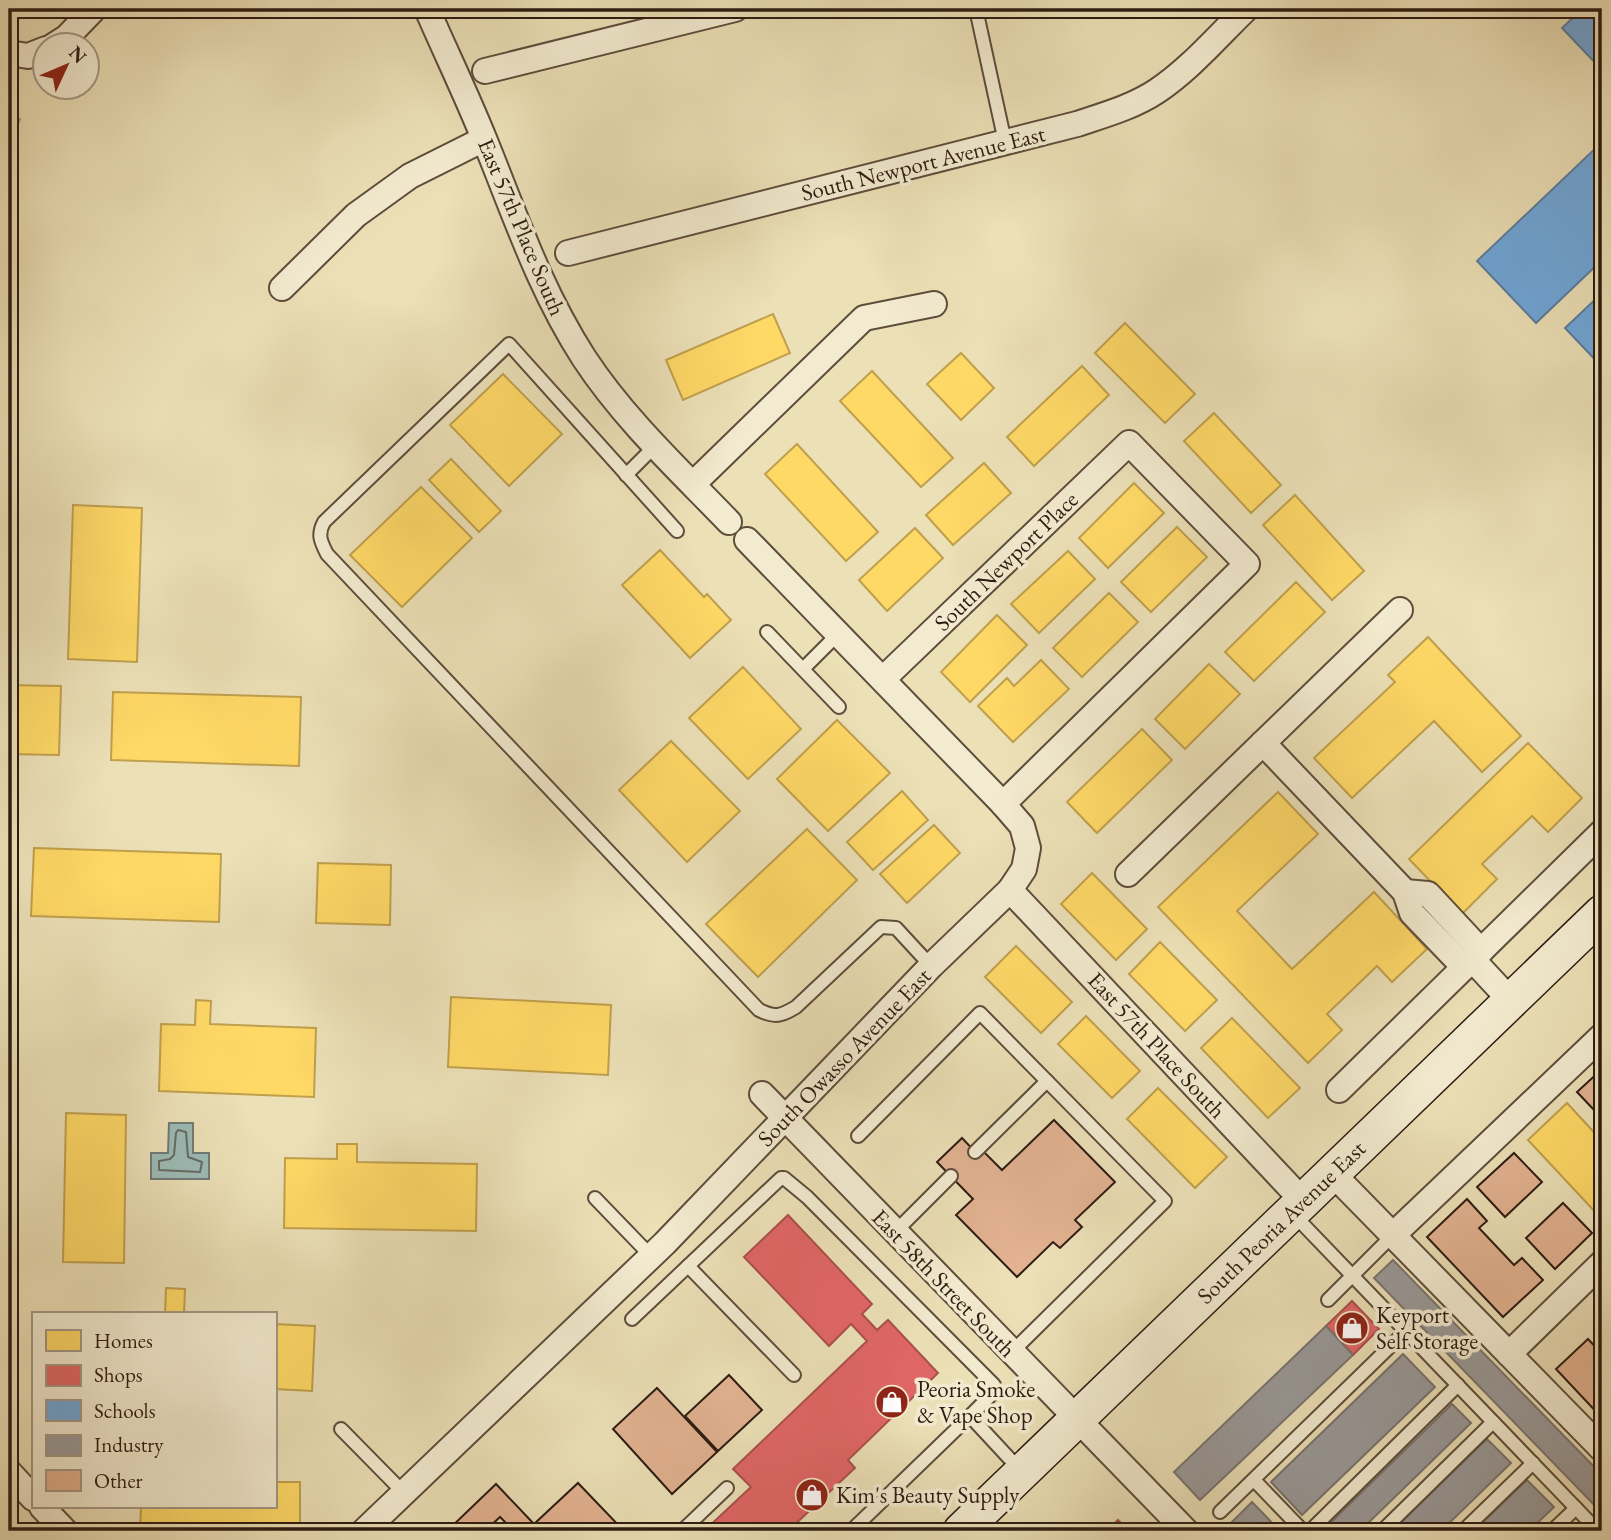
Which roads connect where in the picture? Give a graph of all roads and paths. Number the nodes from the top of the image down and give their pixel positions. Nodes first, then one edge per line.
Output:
1 (94, 9) edge
2 (427, 9) edge
3 (735, 9) edge
4 (975, 9) edge
5 (1246, 9) edge
6 (72, 32) edge
7 (485, 71) dead end
8 (484, 139) junction
9 (1005, 142) junction
10 (568, 253) dead end
11 (282, 288) dead end
12 (934, 304) dead end
13 (656, 445) junction
14 (626, 475) junction
15 (693, 484) junction
16 (729, 522) dead end
17 (677, 531) dead end
18 (747, 540) dead end
19 (1400, 610) dead end
20 (767, 632) dead end
21 (838, 634) junction
22 (803, 669) junction
23 (883, 679) junction
24 (839, 706) dead end
25 (1263, 743) junction
26 (1003, 804) junction
27 (1602, 832) edge
28 (1128, 874) dead end
29 (1010, 890) junction
30 (1602, 913) edge
31 (1472, 959) junction
32 (931, 966) junction
33 (1511, 1001) junction
34 (1602, 1036) edge
35 (1047, 1081) junction
36 (1339, 1090) dead end
37 (762, 1094) dead end
38 (785, 1119) junction
39 (858, 1136) dead end
40 (975, 1152) dead end
41 (1332, 1173) junction
42 (951, 1176) dead end
43 (595, 1198) dead end
44 (1298, 1206) junction
45 (895, 1232) junction
46 (1393, 1235) junction
47 (651, 1256) junction
48 (1602, 1263) edge
49 (688, 1266) junction
50 (1353, 1275) junction
51 (1328, 1300) dead end
52 (632, 1319) dead end
53 (1406, 1331) junction
54 (1012, 1352) junction
55 (1509, 1354) junction
56 (794, 1375) dead end
57 (1458, 1385) junction
58 (970, 1416) junction
59 (1077, 1419) junction
60 (1493, 1422) junction
61 (341, 1429) dead end
62 (1602, 1449) edge
63 (1533, 1463) junction
64 (9, 1472) edge
65 (1022, 1472) junction
66 (1254, 1480) junction
67 (727, 1488) dead end
68 (404, 1493) junction
69 (32, 1497) edge
70 (43, 1508) edge
71 (1576, 1508) junction
72 (1220, 1512) dead end
73 (65, 1531) edge
74 (364, 1531) edge
75 (682, 1531) edge
76 (851, 1531) edge
77 (961, 1531) edge
78 (1186, 1531) edge
79 (1303, 1531) edge
80 (1310, 1531) edge
81 (1382, 1531) edge
82 (1463, 1531) edge
83 (1552, 1531) edge
84 (1598, 1531) edge

1 - 6 street
2 - 8 street, East 57th Place South
3 - 7 street
4 - 9 lane
5 - 9 street, South Newport Avenue East
8 - 11 street
8 - 13 street, East 57th Place South
9 - 10 street, South Newport Avenue East
12 - 15 street
13 - 14 lane
13 - 15 street, East 57th Place South
14 - 17 lane
14 - 32 lane
15 - 16 street, East 57th Place South
18 - 21 street
19 - 25 street
20 - 22 lane
21 - 22 lane
21 - 23 street
22 - 24 lane
23 - 26 street
23 - 26 street, South Newport Place
25 - 28 street
25 - 31 street
26 - 29 street, South Owasso Avenue East
27 - 31 street
29 - 32 street, South Owasso Avenue East
29 - 44 street, East 57th Place South
30 - 33 main road, South Peoria Avenue East
31 - 33 street
31 - 36 street
32 - 38 street, South Owasso Avenue East
33 - 41 main road, South Peoria Avenue East
34 - 46 street
35 - 39 lane
35 - 40 lane
35 - 54 lane
37 - 38 street, East 58th Street South
38 - 45 street, East 58th Street South
38 - 47 street, South Owasso Avenue East
41 - 44 main road, South Peoria Avenue East
41 - 46 street
42 - 45 lane
43 - 47 lane
44 - 50 lane
44 - 59 main road, South Peoria Avenue East
45 - 54 street, East 58th Street South
46 - 50 lane
46 - 55 street
47 - 68 street, South Owasso Avenue East
48 - 55 street
49 - 52 lane
49 - 56 lane
49 - 58 lane
50 - 51 lane
50 - 53 lane
53 - 57 lane
53 - 66 lane
54 - 59 street, East 58th Street South
55 - 62 street
57 - 60 lane
57 - 80 lane
58 - 65 lane
58 - 76 lane
59 - 65 main road, South Peoria Avenue East
59 - 78 street, East 58th Street South
60 - 63 lane
60 - 81 lane
61 - 68 lane
63 - 71 lane
63 - 82 lane
64 - 69 street
65 - 77 main road, South Peoria Avenue East
66 - 72 lane
66 - 79 lane
67 - 75 lane
68 - 74 street, South Owasso Avenue East
70 - 73 street
71 - 83 lane
71 - 84 lane

